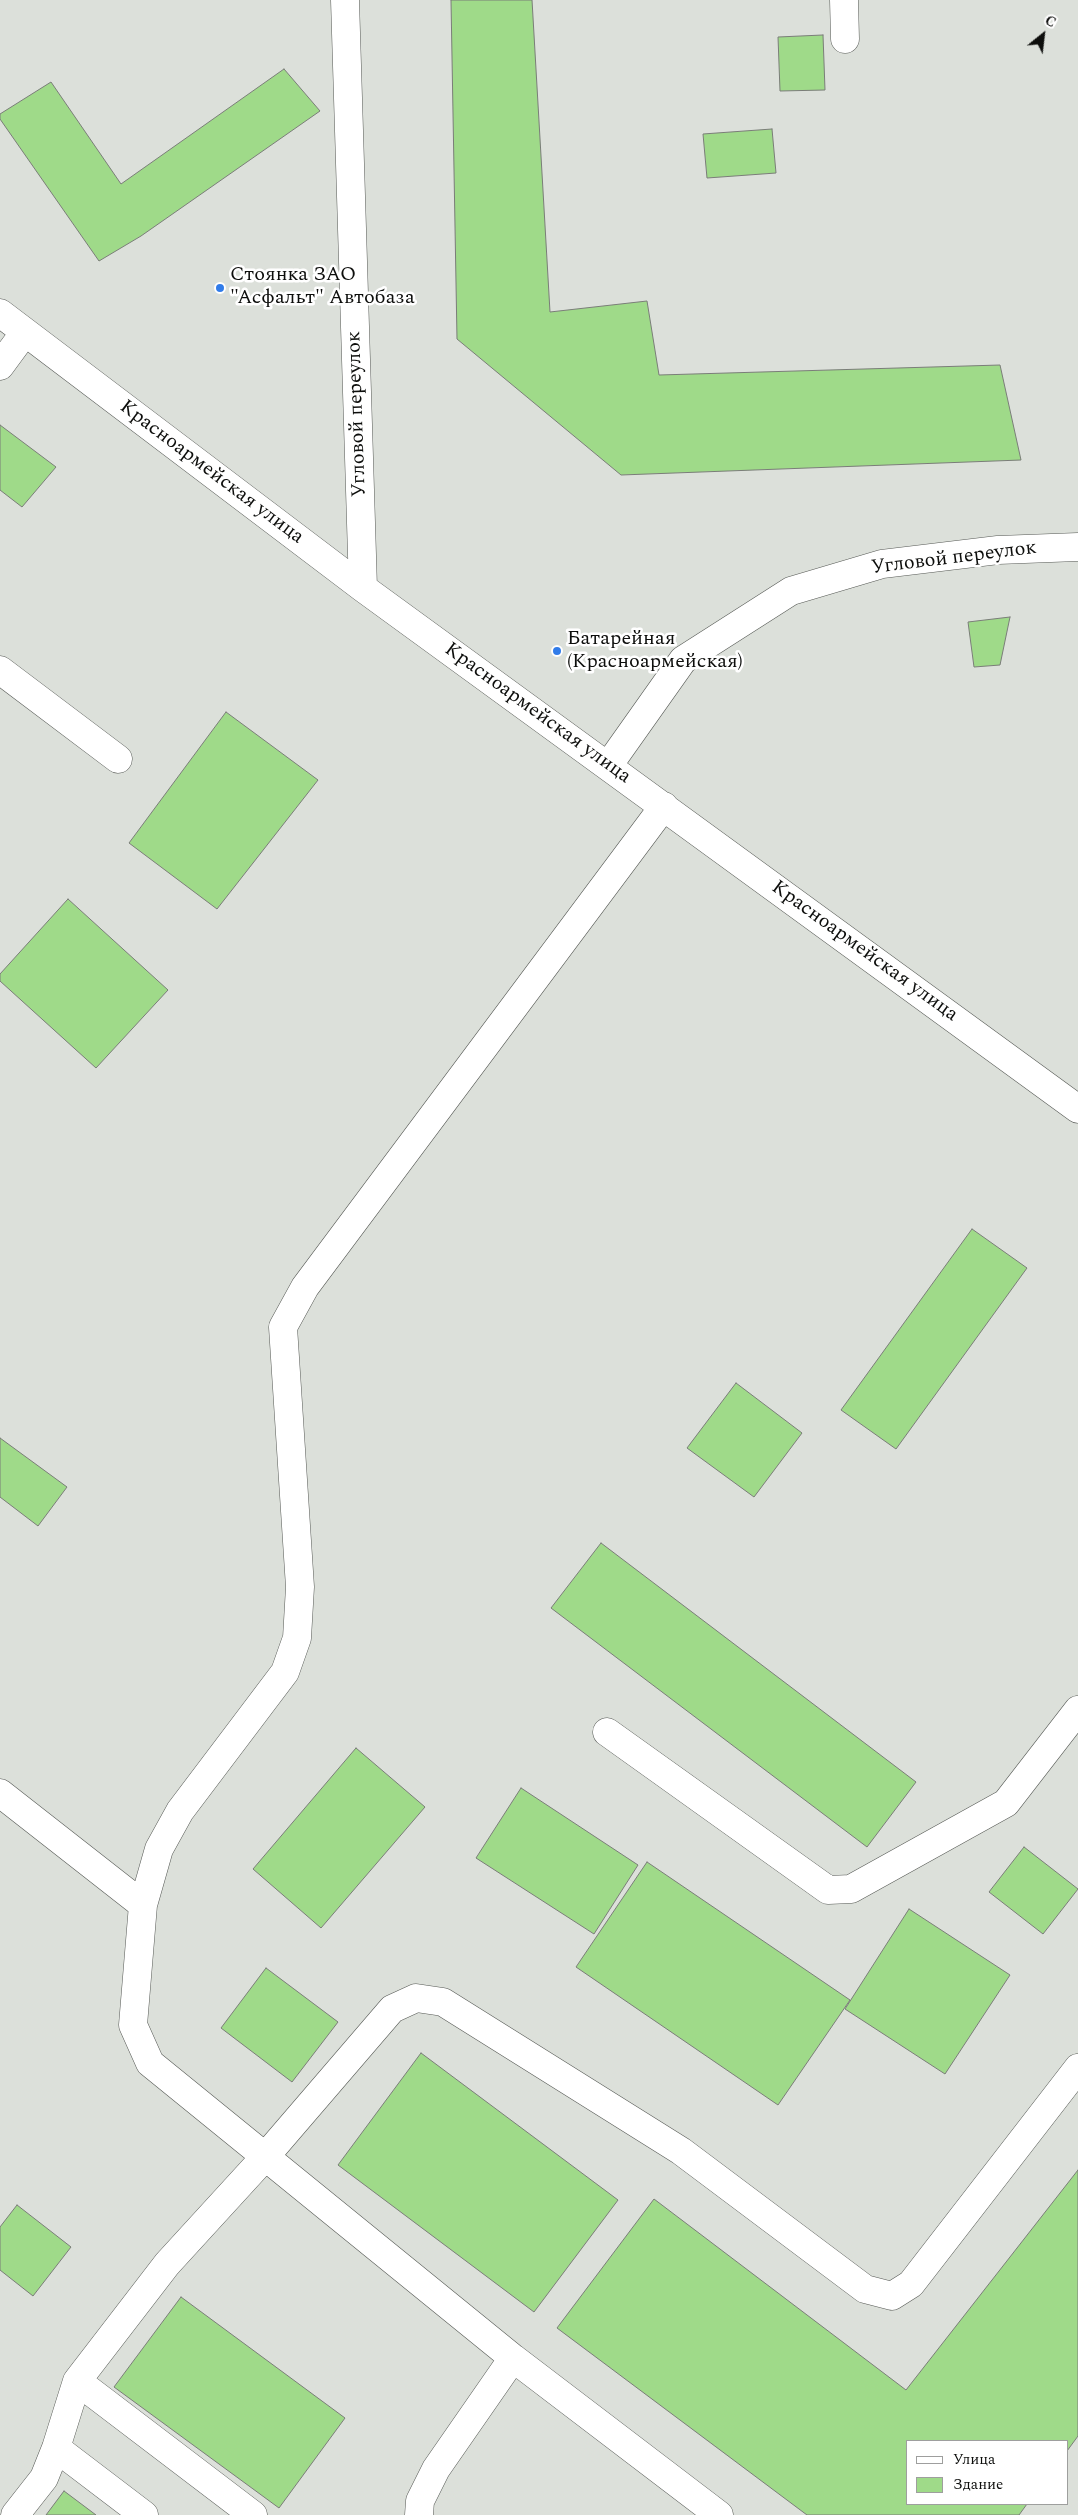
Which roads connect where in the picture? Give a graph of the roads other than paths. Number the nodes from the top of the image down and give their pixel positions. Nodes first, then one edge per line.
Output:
1 (345, 0) edge
2 (844, 0) edge
3 (845, 39) dead end
4 (0, 313) edge
5 (25, 332) junction
6 (0, 366) edge
7 (1078, 547) edge
8 (363, 588) junction
9 (0, 670) edge
10 (118, 759) dead end
11 (608, 766) junction
12 (664, 806) junction
13 (1078, 1109) edge
14 (1078, 1710) edge
15 (607, 1732) dead end
16 (0, 1793) edge
17 (143, 1905) junction
18 (1078, 2068) edge
19 (264, 2158) junction
20 (513, 2358) junction
21 (77, 2381) junction
22 (56, 2448) junction
23 (15, 2515) edge
24 (144, 2515) edge
25 (253, 2515) edge
26 (418, 2515) edge
27 (719, 2515) edge

1 - 8 street, Угловой переулок
2 - 3 street
4 - 5 street, Красноармейская улица
5 - 6 street
5 - 8 street, Красноармейская улица
7 - 11 street, Угловой переулок
8 - 11 street, Красноармейская улица
9 - 10 street
11 - 12 street, Красноармейская улица
12 - 13 street, Красноармейская улица
12 - 17 street
14 - 15 street
16 - 17 street
17 - 19 street
18 - 19 street
19 - 20 street
19 - 21 street
20 - 26 street
20 - 27 street
21 - 22 street
21 - 25 street
22 - 23 street
22 - 24 street

